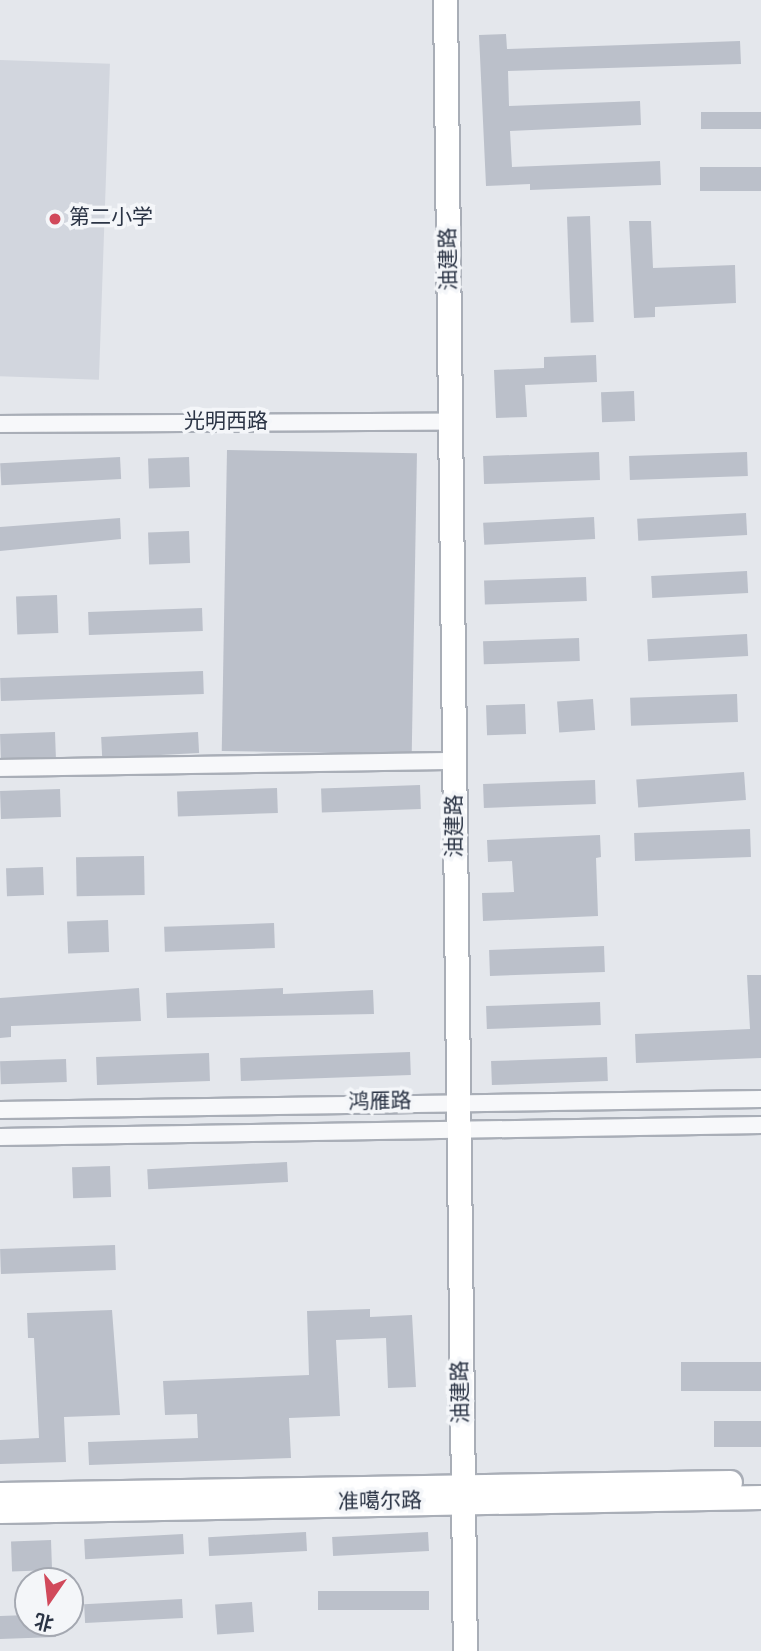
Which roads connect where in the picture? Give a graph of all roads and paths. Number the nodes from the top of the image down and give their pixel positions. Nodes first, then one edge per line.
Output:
1 (445, 0) edge
2 (453, 422) junction
3 (0, 424) edge
4 (455, 761) junction
5 (0, 768) edge
6 (761, 1099) edge
7 (457, 1101) junction
8 (0, 1110) edge
9 (761, 1125) edge
10 (457, 1130) junction
11 (0, 1137) edge
12 (761, 1481) edge
13 (0, 1494) edge
14 (462, 1494) junction
15 (761, 1497) edge
16 (0, 1511) edge
17 (465, 1651) edge

1 - 2 main road, 油建路
2 - 3 street, 光明西路
2 - 4 main road, 油建路
4 - 5 street
4 - 7 main road, 油建路
6 - 7 street, 鸿雁路
7 - 8 street, 鸿雁路
7 - 10 main road, 油建路
9 - 10 street, 鸿雁路
10 - 11 street, 鸿雁路
10 - 14 main road, 油建路
12 - 14 main road, 准噶尔路
13 - 14 main road, 准噶尔路
14 - 15 main road, 准噶尔路
14 - 16 main road, 准噶尔路
14 - 17 main road, 油建路

